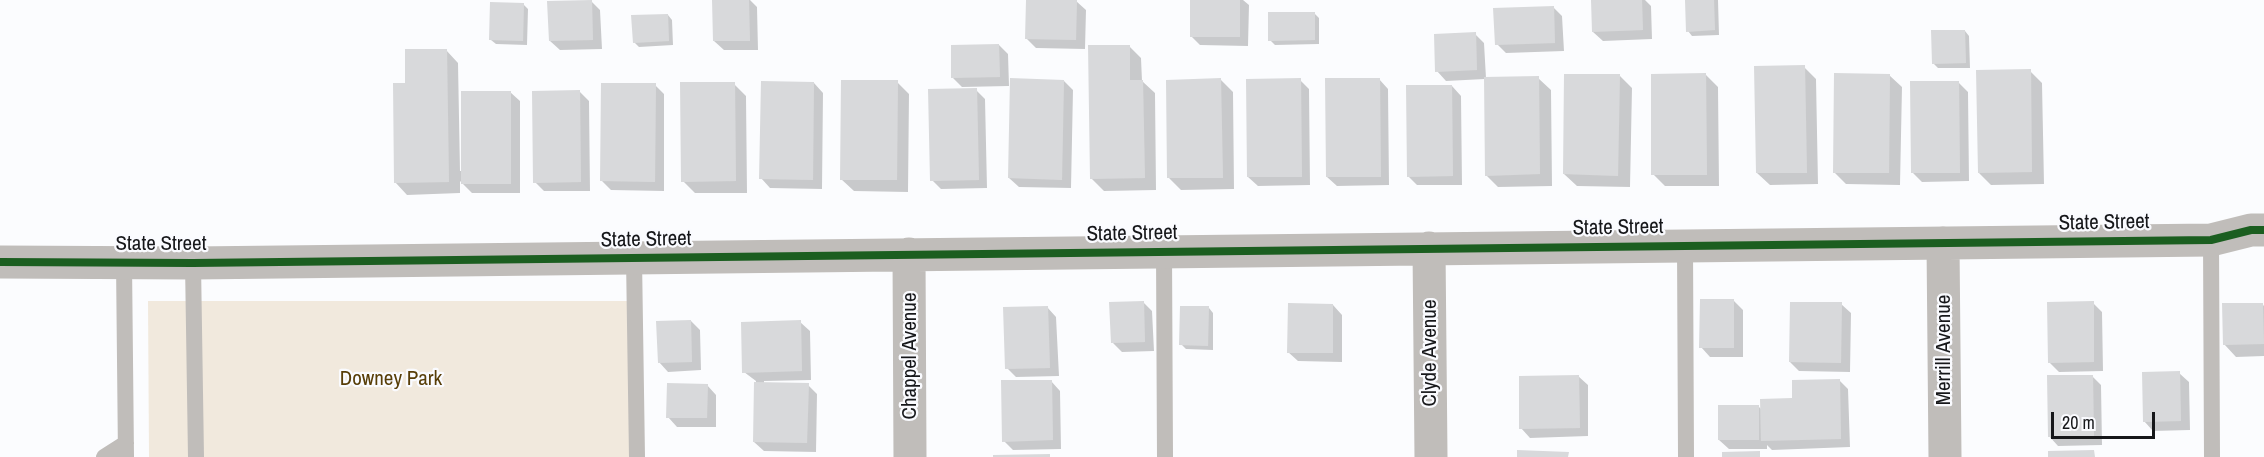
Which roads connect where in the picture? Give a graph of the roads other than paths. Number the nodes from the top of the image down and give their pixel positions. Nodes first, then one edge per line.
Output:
1 (2264, 230) edge
2 (2211, 240) junction
3 (1943, 243) junction
4 (1685, 246) junction
5 (1429, 248) junction
6 (1164, 251) junction
7 (909, 254) junction
8 (634, 258) junction
9 (0, 262) edge
10 (124, 262) junction
11 (193, 263) junction
12 (126, 450) edge
13 (104, 457) edge
14 (196, 457) edge
15 (637, 457) edge
16 (910, 457) edge
17 (1165, 457) edge
18 (1431, 457) edge
19 (1686, 457) edge
20 (1945, 457) edge
21 (2212, 457) edge

1 - 2 street, State Street
2 - 3 street, State Street
2 - 21 lane
3 - 4 street, State Street
3 - 20 street, Merrill Avenue
4 - 5 street, State Street
4 - 19 lane
5 - 6 street, State Street
5 - 18 street, Clyde Avenue
6 - 7 street, State Street
6 - 17 lane
7 - 8 street, State Street
7 - 16 street, Chappel Avenue
8 - 11 street, State Street
8 - 15 lane
9 - 10 street, State Street
10 - 11 street, State Street
10 - 12 lane
11 - 14 lane
12 - 13 lane

